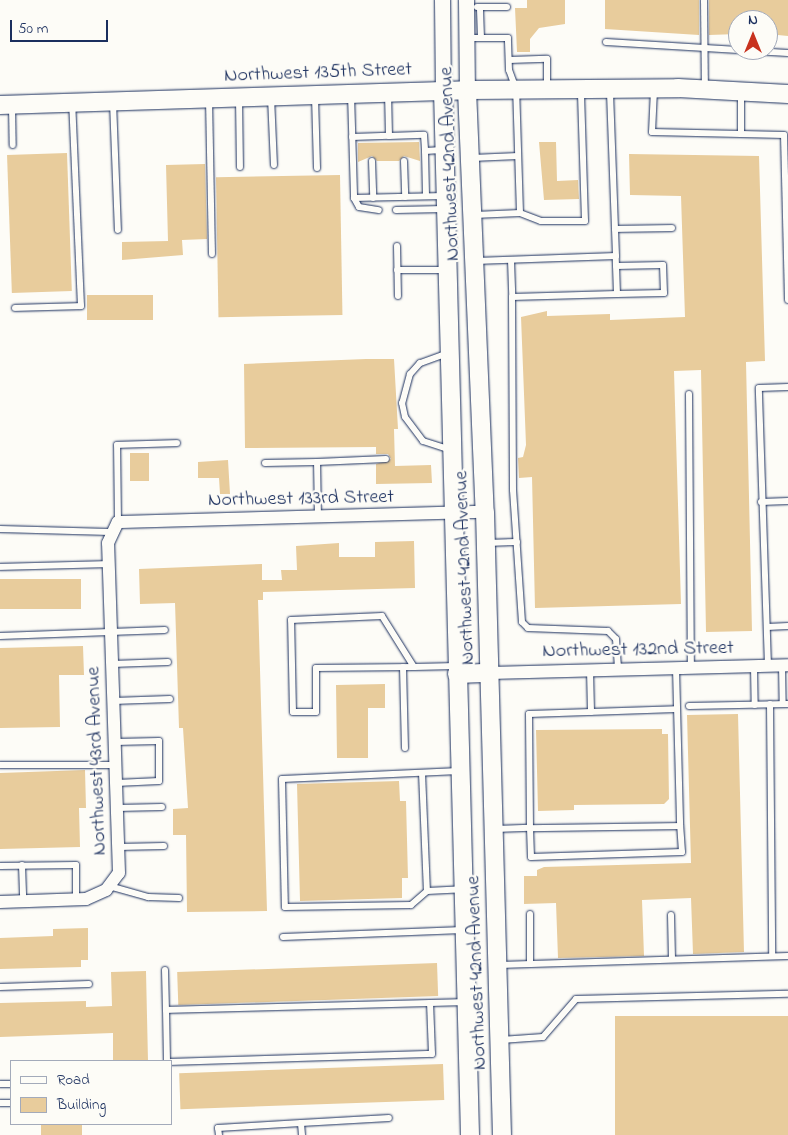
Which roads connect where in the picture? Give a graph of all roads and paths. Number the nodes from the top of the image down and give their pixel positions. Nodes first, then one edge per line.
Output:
1 (442, 0) edge
2 (704, 0) edge
3 (470, 5) edge
4 (506, 7) dead end
5 (474, 38) junction
6 (606, 42) dead end
7 (705, 48) junction
8 (788, 53) edge
9 (509, 60) junction
10 (654, 88) junction
11 (516, 89) junction
12 (547, 89) junction
13 (580, 89) junction
14 (610, 89) junction
15 (443, 90) junction
16 (467, 90) junction
17 (705, 90) junction
18 (388, 92) junction
19 (741, 92) junction
20 (351, 93) junction
21 (315, 94) junction
22 (788, 94) edge
23 (271, 96) junction
24 (239, 97) junction
25 (209, 98) junction
26 (113, 100) junction
27 (72, 102) junction
28 (6, 105) edge
29 (741, 134) junction
30 (389, 136) junction
31 (352, 137) junction
32 (13, 145) dead end
33 (443, 150) junction
34 (424, 151) junction
35 (518, 156) junction
36 (470, 158) junction
37 (404, 161) dead end
38 (372, 162) dead end
39 (274, 164) dead end
40 (240, 167) dead end
41 (317, 168) dead end
42 (426, 196) junction
43 (405, 197) junction
44 (354, 198) junction
45 (373, 198) junction
46 (444, 202) junction
47 (379, 210) dead end
48 (396, 210) dead end
49 (520, 213) junction
50 (473, 215) junction
51 (672, 228) dead end
52 (615, 229) junction
53 (118, 230) dead end
54 (397, 246) dead end
55 (212, 254) dead end
56 (616, 256) junction
57 (511, 260) junction
58 (475, 261) junction
59 (616, 266) junction
60 (397, 270) junction
61 (446, 270) junction
62 (617, 294) junction
63 (398, 296) dead end
64 (512, 297) junction
65 (788, 300) edge
66 (15, 308) dead end
67 (448, 352) junction
68 (788, 388) edge
69 (689, 394) dead end
70 (177, 443) dead end
71 (451, 450) junction
72 (386, 460) dead end
73 (317, 462) junction
74 (265, 463) dead end
75 (788, 500) edge
76 (761, 502) junction
77 (485, 512) junction
78 (453, 514) junction
79 (318, 517) junction
80 (114, 527) junction
81 (0, 529) edge
82 (517, 542) junction
83 (486, 543) junction
84 (108, 564) junction
85 (0, 567) edge
86 (788, 626) edge
87 (767, 627) junction
88 (165, 630) dead end
89 (111, 633) junction
90 (0, 636) edge
91 (168, 662) dead end
92 (112, 664) junction
93 (785, 665) edge
94 (754, 666) junction
95 (768, 666) junction
96 (403, 667) junction
97 (414, 667) junction
98 (676, 668) junction
99 (691, 668) junction
100 (457, 670) junction
101 (590, 670) junction
102 (618, 670) junction
103 (490, 673) junction
104 (170, 699) dead end
105 (113, 701) junction
106 (770, 704) junction
107 (786, 704) edge
108 (755, 705) junction
109 (689, 706) dead end
110 (676, 709) junction
111 (591, 712) junction
112 (115, 742) junction
113 (406, 748) dead end
114 (0, 765) edge
115 (116, 766) junction
116 (460, 771) junction
117 (422, 773) junction
118 (116, 783) junction
119 (162, 807) dead end
120 (117, 808) junction
121 (680, 826) junction
122 (530, 828) junction
123 (494, 829) junction
124 (164, 846) dead end
125 (118, 847) junction
126 (22, 865) junction
127 (0, 866) edge
128 (109, 886) junction
129 (463, 889) junction
130 (426, 891) junction
131 (179, 898) dead end
132 (76, 900) junction
133 (23, 901) junction
134 (0, 902) edge
135 (530, 914) dead end
136 (671, 915) dead end
137 (464, 930) junction
138 (283, 937) dead end
139 (772, 956) junction
140 (788, 956) edge
141 (672, 959) junction
142 (530, 964) junction
143 (498, 965) junction
144 (165, 970) dead end
145 (89, 984) dead end
146 (0, 987) edge
147 (788, 994) edge
148 (430, 1002) junction
149 (466, 1002) junction
150 (166, 1010) junction
151 (500, 1040) junction
152 (167, 1060) edge
153 (172, 1062) edge
154 (389, 1118) dead end
155 (302, 1123) junction
156 (219, 1135) edge
157 (302, 1135) edge
158 (470, 1135) edge
159 (502, 1135) edge

1 - 15 street, Northwest 42nd Avenue
2 - 7 lane
3 - 4 lane
3 - 5 street, Northwest 42nd Avenue
5 - 9 lane
5 - 16 street, Northwest 42nd Avenue
6 - 7 lane
7 - 8 lane
7 - 17 lane
9 - 11 lane
9 - 12 lane
10 - 14 main road, Northwest 135th Street
10 - 17 main road, Northwest 135th Street
10 - 29 lane
11 - 12 main road, Northwest 135th Street
11 - 16 main road, Northwest 135th Street
11 - 35 lane
12 - 13 main road, Northwest 135th Street
13 - 14 main road, Northwest 135th Street
13 - 49 lane
14 - 52 lane
15 - 16 main road, Northwest 135th Street
15 - 18 main road, Northwest 135th Street
15 - 33 main road, Northwest 42nd Avenue
16 - 36 main road, Northwest 42nd Avenue
17 - 19 main road, Northwest 135th Street
18 - 20 main road, Northwest 135th Street
18 - 30 lane
19 - 22 main road, Northwest 135th Street
19 - 29 lane
20 - 21 main road, Northwest 135th Street
20 - 31 lane
21 - 23 main road, Northwest 135th Street
21 - 41 lane
23 - 24 main road, Northwest 135th Street
23 - 39 lane
24 - 25 main road, Northwest 135th Street
24 - 40 lane
25 - 26 main road, Northwest 135th Street
25 - 55 lane
26 - 27 main road, Northwest 135th Street
26 - 53 lane
27 - 28 main road, Northwest 135th Street
27 - 66 lane
28 - 32 lane
29 - 65 lane
30 - 31 lane
30 - 34 lane
31 - 44 lane
33 - 34 lane
33 - 46 main road, Northwest 42nd Avenue
34 - 42 lane
35 - 36 lane
35 - 49 lane
36 - 50 main road, Northwest 42nd Avenue
37 - 43 lane
38 - 45 lane
42 - 43 lane
42 - 46 lane
43 - 45 lane
44 - 45 lane
44 - 47 lane
46 - 48 lane
46 - 61 main road, Northwest 42nd Avenue
49 - 50 lane
50 - 58 main road, Northwest 42nd Avenue
51 - 52 lane
52 - 56 lane
54 - 60 lane
56 - 57 lane
56 - 59 lane
57 - 58 lane
57 - 64 lane
58 - 77 main road, Northwest 42nd Avenue
59 - 62 lane
59 - 62 lane
60 - 61 lane
60 - 63 lane
61 - 67 main road, Northwest 42nd Avenue
62 - 64 lane
64 - 82 lane
67 - 71 main road, Northwest 42nd Avenue
67 - 71 lane
68 - 76 lane
69 - 99 lane
70 - 80 lane
71 - 78 main road, Northwest 42nd Avenue
72 - 73 lane
73 - 74 lane
73 - 79 lane
75 - 76 lane
76 - 87 lane
77 - 78 street, Northwest 133rd Street
77 - 83 main road, Northwest 42nd Avenue
78 - 79 street, Northwest 133rd Street
78 - 100 main road, Northwest 42nd Avenue
79 - 80 street, Northwest 133rd Street
80 - 81 lane
80 - 84 street, Northwest 43rd Avenue
82 - 83 lane
82 - 102 lane
83 - 103 main road, Northwest 42nd Avenue
84 - 85 lane
84 - 89 street, Northwest 43rd Avenue
86 - 87 lane
87 - 95 lane
88 - 89 lane
89 - 90 lane
89 - 92 street, Northwest 43rd Avenue
91 - 92 lane
92 - 105 street, Northwest 43rd Avenue
93 - 95 street, Northwest 132nd Street
93 - 107 lane
94 - 95 street, Northwest 132nd Street
94 - 99 street, Northwest 132nd Street
94 - 108 lane
96 - 97 lane
96 - 97 lane
96 - 113 lane
97 - 100 lane
98 - 99 street, Northwest 132nd Street
98 - 102 street, Northwest 132nd Street
98 - 110 lane
100 - 103 main road
100 - 116 main road, Northwest 42nd Avenue
101 - 102 street, Northwest 132nd Street
101 - 103 street, Northwest 132nd Street
101 - 111 lane
103 - 123 main road, Northwest 42nd Avenue
104 - 105 lane
105 - 112 street, Northwest 43rd Avenue
106 - 107 lane
106 - 108 lane
106 - 139 lane
108 - 109 lane
110 - 111 lane
110 - 121 lane
111 - 122 lane
112 - 115 street, Northwest 43rd Avenue
112 - 118 lane
114 - 115 lane
115 - 118 street, Northwest 43rd Avenue
116 - 117 lane
116 - 129 main road, Northwest 42nd Avenue
117 - 130 lane
117 - 130 lane
118 - 120 street, Northwest 43rd Avenue
119 - 120 lane
120 - 125 street, Northwest 43rd Avenue
121 - 122 lane
121 - 122 lane
122 - 123 lane
123 - 143 main road, Northwest 42nd Avenue
124 - 125 lane
125 - 128 street, Northwest 43rd Avenue
126 - 127 lane
126 - 132 lane
126 - 133 lane
128 - 131 lane
128 - 132 street
129 - 130 lane
129 - 137 main road, Northwest 42nd Avenue
132 - 133 street
133 - 134 street
135 - 142 lane
136 - 141 lane
137 - 138 lane
137 - 149 main road, Northwest 42nd Avenue
139 - 140 lane
139 - 141 lane
141 - 142 lane
142 - 143 lane
143 - 151 main road, Northwest 42nd Avenue
144 - 150 lane
145 - 146 lane
147 - 151 lane
148 - 149 lane
148 - 150 lane
148 - 153 lane
149 - 158 main road, Northwest 42nd Avenue
150 - 152 lane
151 - 159 main road, Northwest 42nd Avenue
154 - 155 lane
155 - 156 lane
155 - 157 lane

